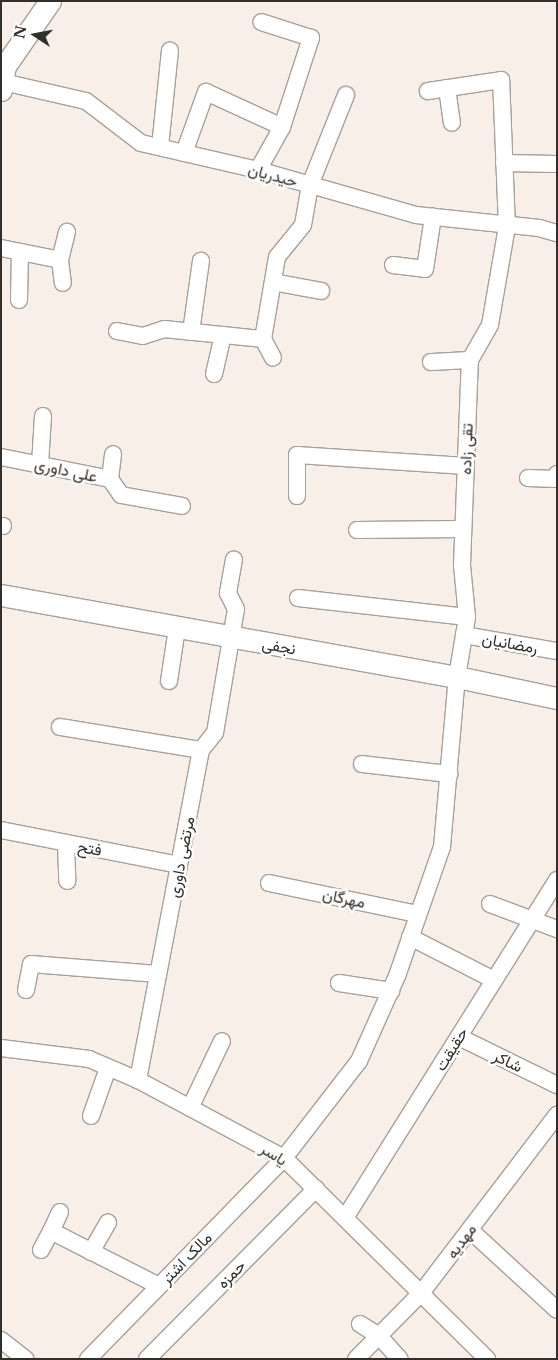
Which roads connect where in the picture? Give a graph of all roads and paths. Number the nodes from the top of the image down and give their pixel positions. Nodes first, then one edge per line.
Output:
1 (50, 1) edge
2 (261, 22) dead end
3 (170, 51) dead end
4 (3, 76) edge
5 (447, 88) junction
6 (428, 91) dead end
7 (346, 95) dead end
8 (452, 123) dead end
9 (282, 127) junction
10 (160, 147) junction
11 (184, 153) junction
12 (504, 163) junction
13 (557, 164) edge
14 (258, 170) junction
15 (310, 185) junction
16 (432, 217) junction
17 (507, 227) junction
18 (67, 232) dead end
19 (557, 233) edge
20 (1, 248) edge
21 (20, 252) junction
22 (60, 260) junction
23 (201, 261) dead end
24 (393, 265) dead end
25 (273, 282) junction
26 (63, 283) dead end
27 (321, 292) dead end
28 (19, 300) dead end
29 (117, 331) dead end
30 (191, 332) junction
31 (223, 335) junction
32 (263, 339) junction
33 (273, 358) dead end
34 (470, 360) junction
35 (432, 362) dead end
36 (214, 374) dead end
37 (43, 416) dead end
38 (113, 454) dead end
39 (1, 457) edge
40 (40, 465) junction
41 (466, 466) junction
42 (528, 478) dead end
43 (556, 478) edge
44 (110, 479) junction
45 (297, 496) dead end
46 (182, 506) dead end
47 (463, 529) junction
48 (357, 530) dead end
49 (234, 560) dead end
50 (1, 595) edge
51 (298, 598) dead end
52 (467, 618) junction
53 (178, 628) junction
54 (464, 635) junction
55 (231, 638) junction
56 (557, 651) edge
57 (457, 677) junction
58 (169, 681) dead end
59 (557, 698) edge
60 (60, 727) dead end
61 (201, 750) junction
62 (362, 764) dead end
63 (448, 774) junction
64 (1, 830) edge
65 (66, 843) junction
66 (179, 865) junction
67 (557, 880) edge
68 (67, 881) dead end
69 (269, 883) dead end
70 (490, 904) dead end
71 (418, 914) junction
72 (532, 920) junction
73 (557, 929) edge
74 (410, 937) junction
75 (158, 974) junction
76 (494, 980) junction
77 (339, 983) dead end
78 (26, 990) dead end
79 (391, 991) junction
80 (459, 1037) junction
81 (222, 1041) dead end
82 (1, 1048) edge
83 (108, 1068) junction
84 (138, 1080) junction
85 (557, 1085) edge
86 (190, 1108) junction
87 (557, 1115) edge
88 (92, 1116) dead end
89 (284, 1158) junction
90 (316, 1189) junction
91 (60, 1212) dead end
92 (345, 1218) junction
93 (108, 1223) dead end
94 (470, 1230) junction
95 (51, 1231) junction
96 (41, 1250) dead end
97 (91, 1252) junction
98 (159, 1286) junction
99 (422, 1292) junction
100 (557, 1310) edge
101 (360, 1324) dead end
102 (379, 1336) junction
103 (1, 1340) edge
104 (25, 1359) edge
105 (88, 1359) edge
106 (147, 1359) edge
107 (356, 1359) edge
108 (400, 1359) edge
109 (487, 1359) edge

1 - 4 street
2 - 9 street
3 - 10 street
4 - 10 street, حیدریان
5 - 6 street
5 - 8 street
5 - 12 street, تقی زاده
7 - 15 street
9 - 11 street
9 - 14 street
10 - 11 street, حیدریان
11 - 14 street, حیدریان
12 - 13 street
12 - 17 street, تقی زاده
14 - 15 street, حیدریان
15 - 16 street, حیدریان
15 - 25 street
16 - 17 street, حیدریان
16 - 24 street
17 - 19 street, حیدریان
17 - 34 street, تقی زاده
18 - 22 street
20 - 21 street
21 - 22 street
21 - 28 street
22 - 26 street
23 - 30 street
25 - 27 street
25 - 32 street
29 - 30 street
30 - 31 street
31 - 32 street
31 - 36 street
32 - 33 street
34 - 35 street
34 - 41 street, تقی زاده
37 - 40 street
38 - 44 street
39 - 40 street, علی داوری
40 - 44 street, علی داوری
41 - 45 street
41 - 47 street, تقی زاده
42 - 43 street
44 - 46 street, علی داوری
47 - 48 street
47 - 52 street, تقی زاده
49 - 55 street, مرتضی داوری
50 - 53 street, نجفی
51 - 52 street
52 - 54 street, تقی زاده
53 - 55 street, نجفی
53 - 58 street
54 - 56 street, رمضانیان
54 - 57 street, تقی زاده
55 - 57 street, نجفی
55 - 61 street, مرتضی داوری
57 - 59 street, نجفی
57 - 63 street, تقی زاده
60 - 61 street
61 - 66 street, مرتضی داوری
62 - 63 street
63 - 71 street, تقی زاده
64 - 65 street, فتح
65 - 66 street, فتح
65 - 68 street
66 - 75 street, مرتضی داوری
67 - 72 street, حقیقت
69 - 71 street, مهرگان
70 - 72 street
71 - 74 street, تقی زاده
72 - 73 street
72 - 76 street, حقیقت
74 - 76 street
74 - 79 street, مالک اشتر
75 - 78 street
75 - 84 street, مرتضی داوری
76 - 80 street, حقیقت
77 - 79 street
79 - 89 street, مالک اشتر
80 - 85 street, شاکر
80 - 92 street, حقیقت
81 - 86 street
82 - 83 street, یاسر
83 - 84 street, یاسر
83 - 88 street
84 - 86 street, یاسر
86 - 89 street, یاسر
87 - 94 street, مهدیه
89 - 90 street, یاسر
89 - 98 street, مالک اشتر
90 - 92 street, یاسر
90 - 106 street, حمزه
91 - 95 street
92 - 99 street, یاسر
93 - 97 street
94 - 99 street, مهدیه
94 - 100 street
95 - 96 street
95 - 97 street
97 - 98 street
98 - 105 street, مالک اشتر
99 - 102 street, مهدیه
99 - 109 street, یاسر
101 - 102 street
102 - 107 street, مهدیه
102 - 108 street
103 - 104 street

